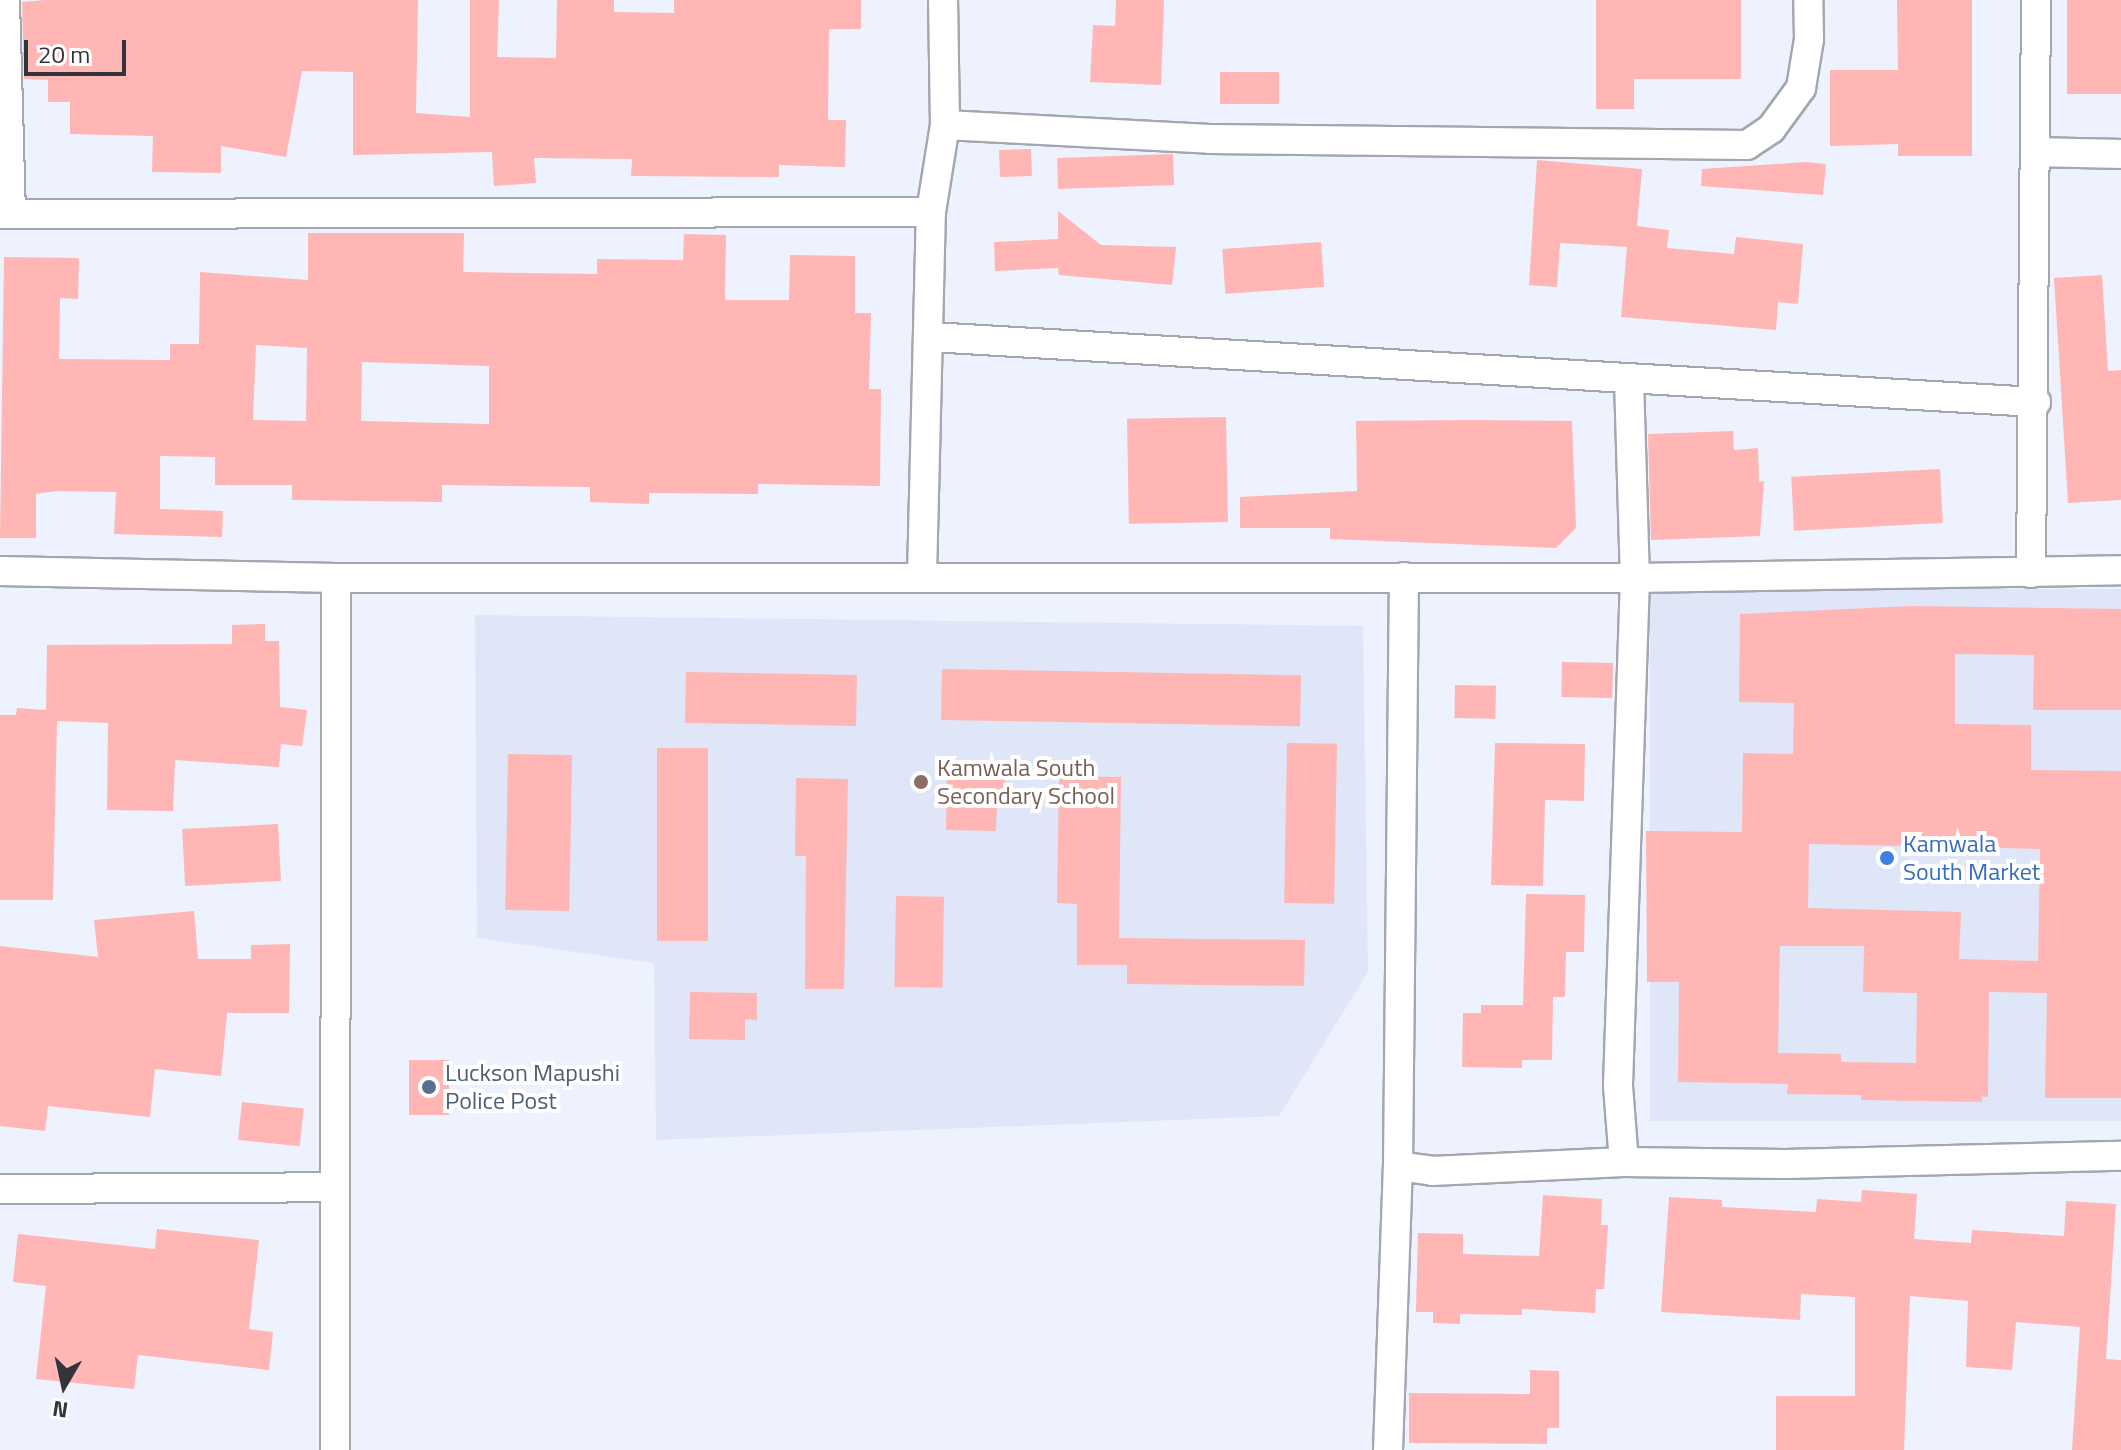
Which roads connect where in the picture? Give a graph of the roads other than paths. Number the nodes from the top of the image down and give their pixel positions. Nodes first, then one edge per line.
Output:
1 (5, 0) edge
2 (943, 0) edge
3 (1808, 0) edge
4 (2036, 0) edge
5 (945, 125) junction
6 (2035, 152) junction
7 (2121, 154) edge
8 (931, 212) junction
9 (5, 214) edge
10 (931, 337) junction
11 (1629, 379) junction
12 (2036, 402) junction
13 (2121, 570) edge
14 (0, 571) edge
15 (2031, 573) junction
16 (922, 576) junction
17 (1404, 577) junction
18 (336, 578) junction
19 (1635, 578) junction
20 (2121, 1156) edge
21 (1624, 1162) junction
22 (1398, 1166) junction
23 (332, 1187) junction
24 (0, 1189) edge
25 (335, 1450) edge
26 (1388, 1450) edge

1 - 9 street
2 - 5 street
3 - 5 street
4 - 6 street
5 - 8 street
6 - 7 street
6 - 12 street
8 - 9 street
8 - 10 street
10 - 11 street
10 - 16 street
11 - 12 street
11 - 19 street
12 - 15 street
13 - 15 street
14 - 18 street
15 - 19 street
16 - 17 street
16 - 18 street
17 - 19 street
17 - 22 street
18 - 23 street
19 - 21 street
20 - 21 street
21 - 22 street
22 - 26 street
23 - 24 street
23 - 25 street

